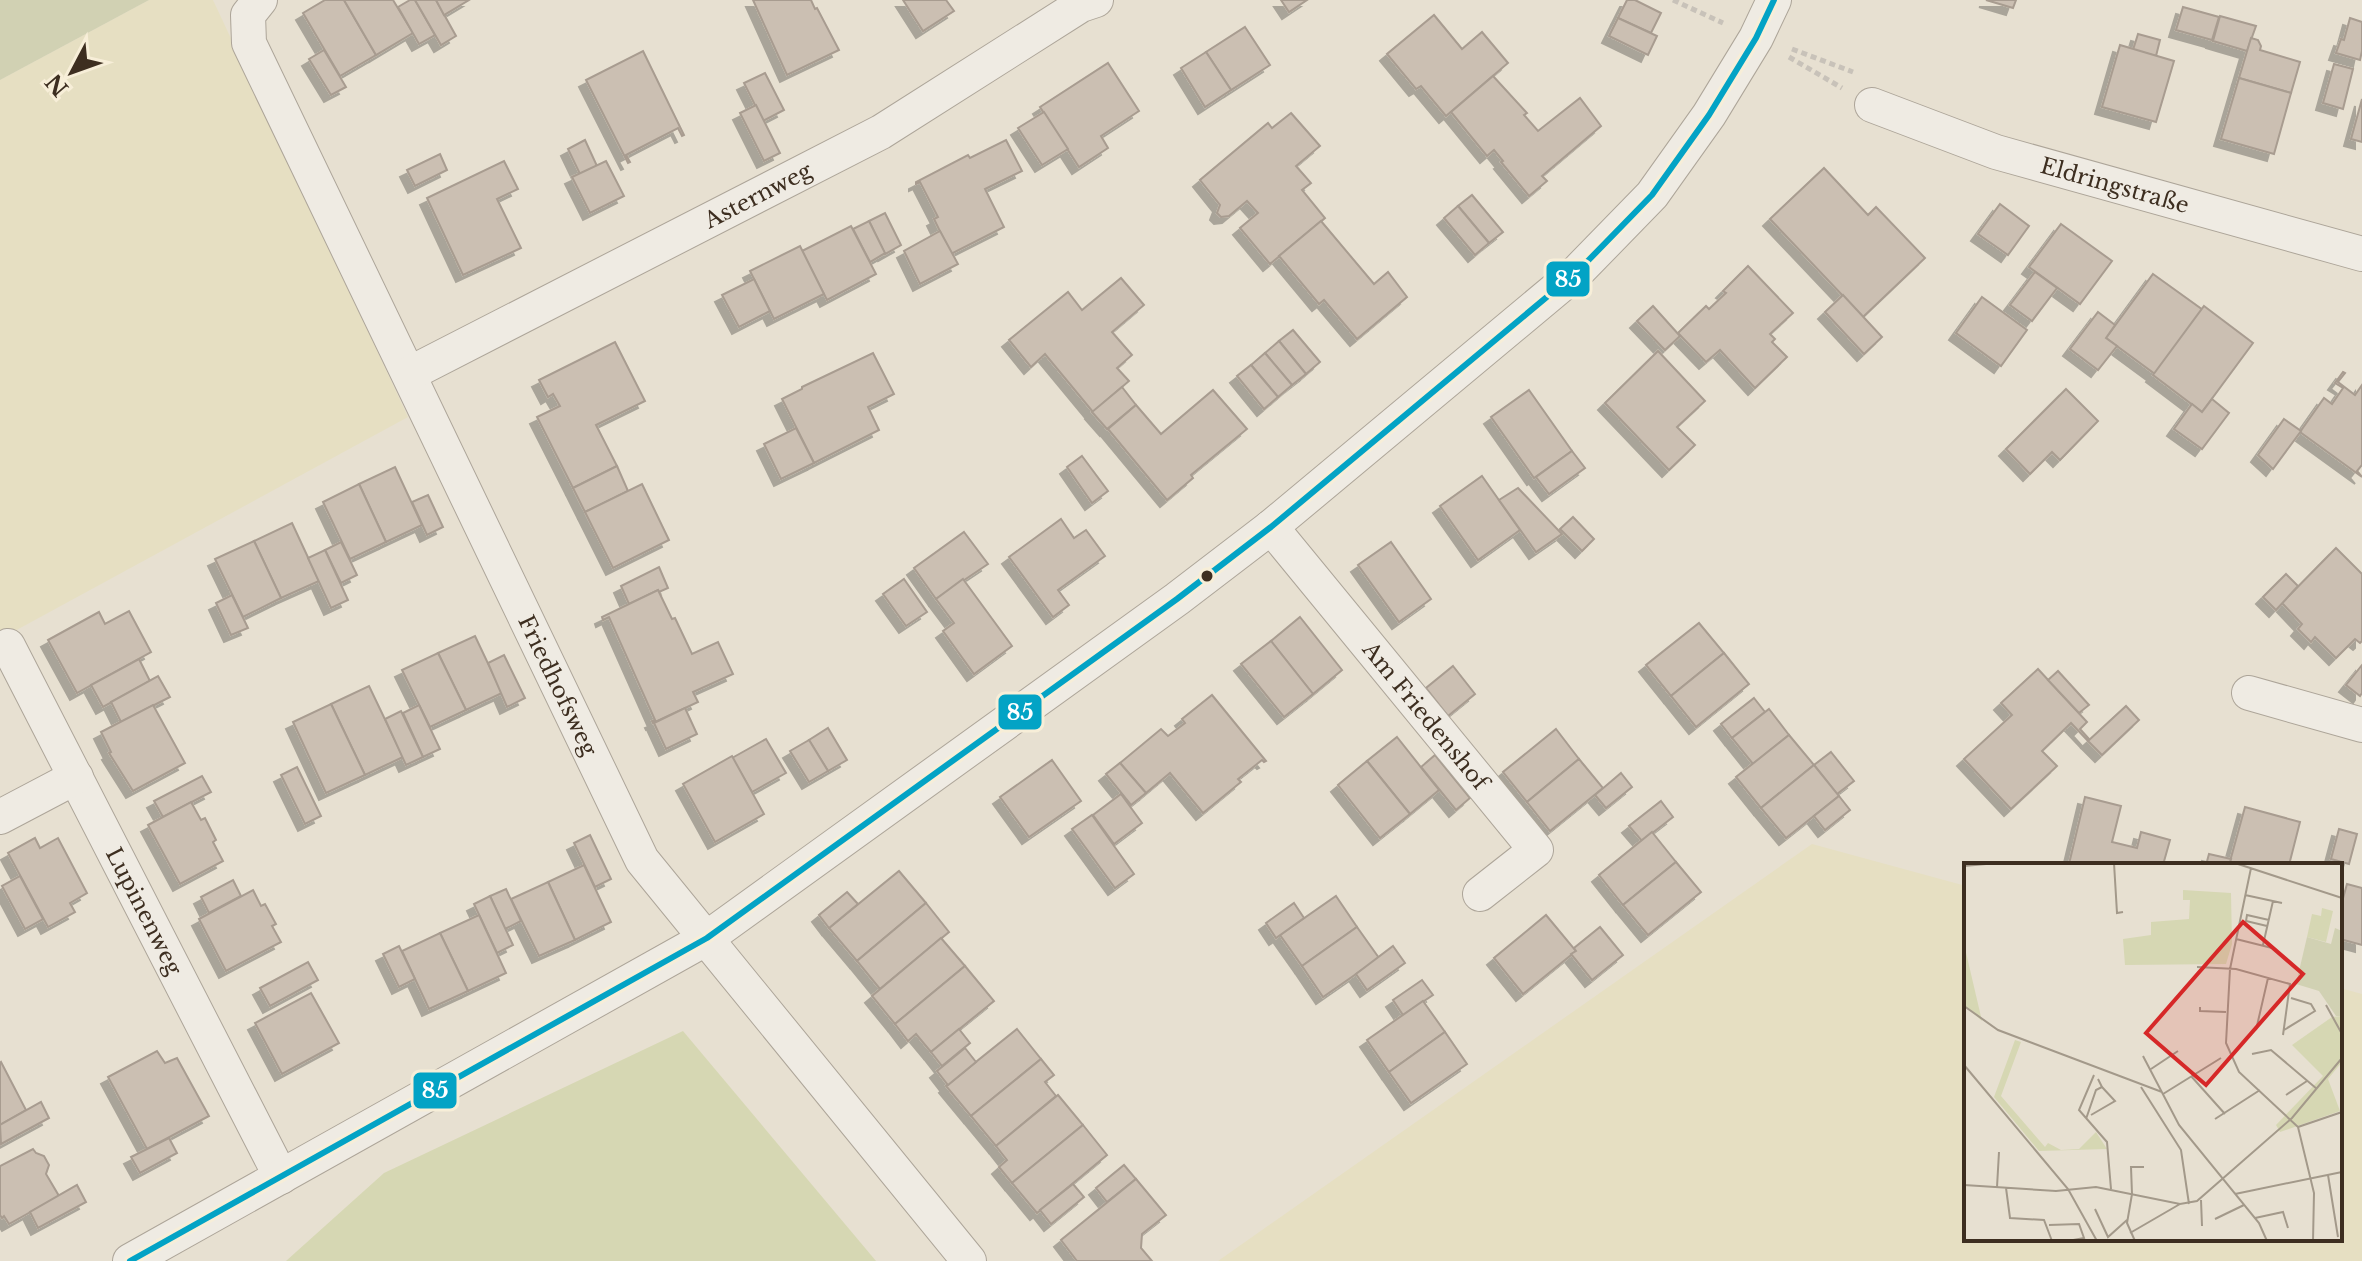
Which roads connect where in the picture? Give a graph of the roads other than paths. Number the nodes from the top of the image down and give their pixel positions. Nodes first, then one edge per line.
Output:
1 (260, 0) edge
2 (1096, 0) edge
3 (1774, 0) edge
4 (1872, 105) road end
5 (2362, 254) edge
6 (409, 374) junction
7 (1271, 527) junction
8 (8, 646) dead end
9 (2249, 693) dead end
10 (2362, 725) edge
11 (76, 777) junction
12 (0, 817) edge
13 (1480, 894) dead end
14 (707, 938) junction
15 (281, 1177) junction
16 (130, 1261) edge
17 (969, 1261) edge

1 - 6 street, Friedhofsweg
2 - 6 street, Asternweg
3 - 7 street
4 - 5 street, Eldringstraße
6 - 14 street, Friedhofsweg
7 - 13 street, Am Friedenshof
7 - 14 street
8 - 11 street, Lupinenweg
9 - 10 street
11 - 12 street
11 - 15 street, Lupinenweg
14 - 15 street
14 - 17 street, Friedhofsweg
15 - 16 street

